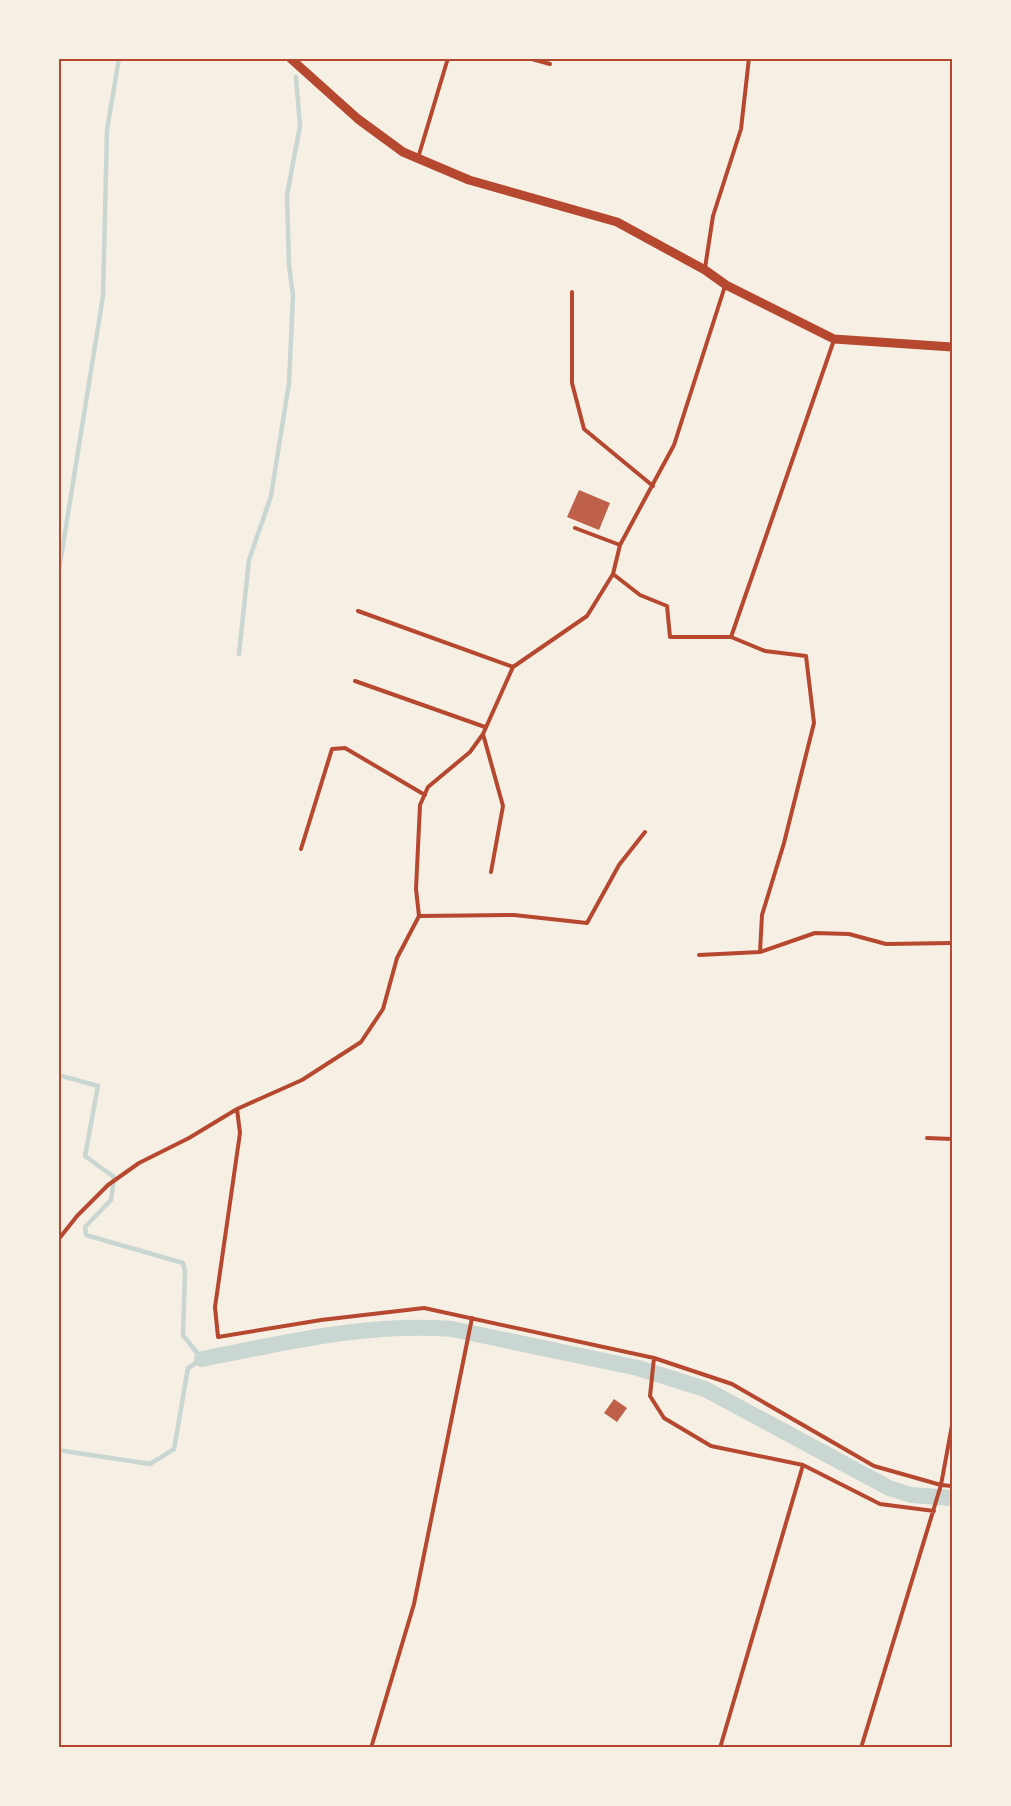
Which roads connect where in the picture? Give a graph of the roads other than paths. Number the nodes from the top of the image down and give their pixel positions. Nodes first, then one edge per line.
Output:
1 (290, 58) edge
2 (447, 58) edge
3 (528, 58) edge
4 (749, 58) edge
5 (550, 63) dead end
6 (418, 158) junction
7 (705, 270) junction
8 (726, 285) junction
9 (572, 292) dead end
10 (834, 339) junction
11 (952, 347) edge
12 (653, 486) junction
13 (575, 528) dead end
14 (620, 545) junction
15 (613, 574) junction
16 (358, 611) dead end
17 (731, 636) junction
18 (513, 667) junction
19 (355, 681) dead end
20 (485, 727) junction
21 (483, 734) junction
22 (425, 795) junction
23 (645, 832) dead end
24 (301, 849) dead end
25 (491, 872) dead end
26 (419, 916) junction
27 (952, 943) edge
28 (760, 952) junction
29 (699, 956) dead end
30 (237, 1109) junction
31 (927, 1138) dead end
32 (952, 1139) edge
33 (58, 1240) edge
34 (472, 1318) junction
35 (654, 1359) junction
36 (952, 1425) edge
37 (803, 1465) junction
38 (941, 1485) junction
39 (952, 1486) edge
40 (934, 1511) junction
41 (371, 1748) edge
42 (720, 1748) edge
43 (861, 1748) edge

1 - 6 street
2 - 6 lane
3 - 5 lane
4 - 7 lane
6 - 7 street
7 - 8 street
8 - 10 street
8 - 12 lane
9 - 12 lane
10 - 11 street
10 - 17 lane
12 - 14 lane
13 - 14 lane
14 - 15 lane
15 - 17 lane
15 - 18 lane
16 - 18 lane
17 - 28 lane
18 - 20 lane
19 - 20 lane
20 - 21 lane
21 - 22 lane
21 - 25 lane
22 - 24 lane
22 - 26 lane
23 - 26 lane
26 - 30 lane
27 - 28 lane
28 - 29 lane
30 - 33 lane
30 - 34 lane
31 - 32 lane
34 - 35 lane
34 - 41 lane
35 - 37 lane
35 - 38 lane
36 - 38 lane
37 - 40 lane
37 - 42 lane
38 - 39 lane
38 - 40 lane
40 - 43 lane

